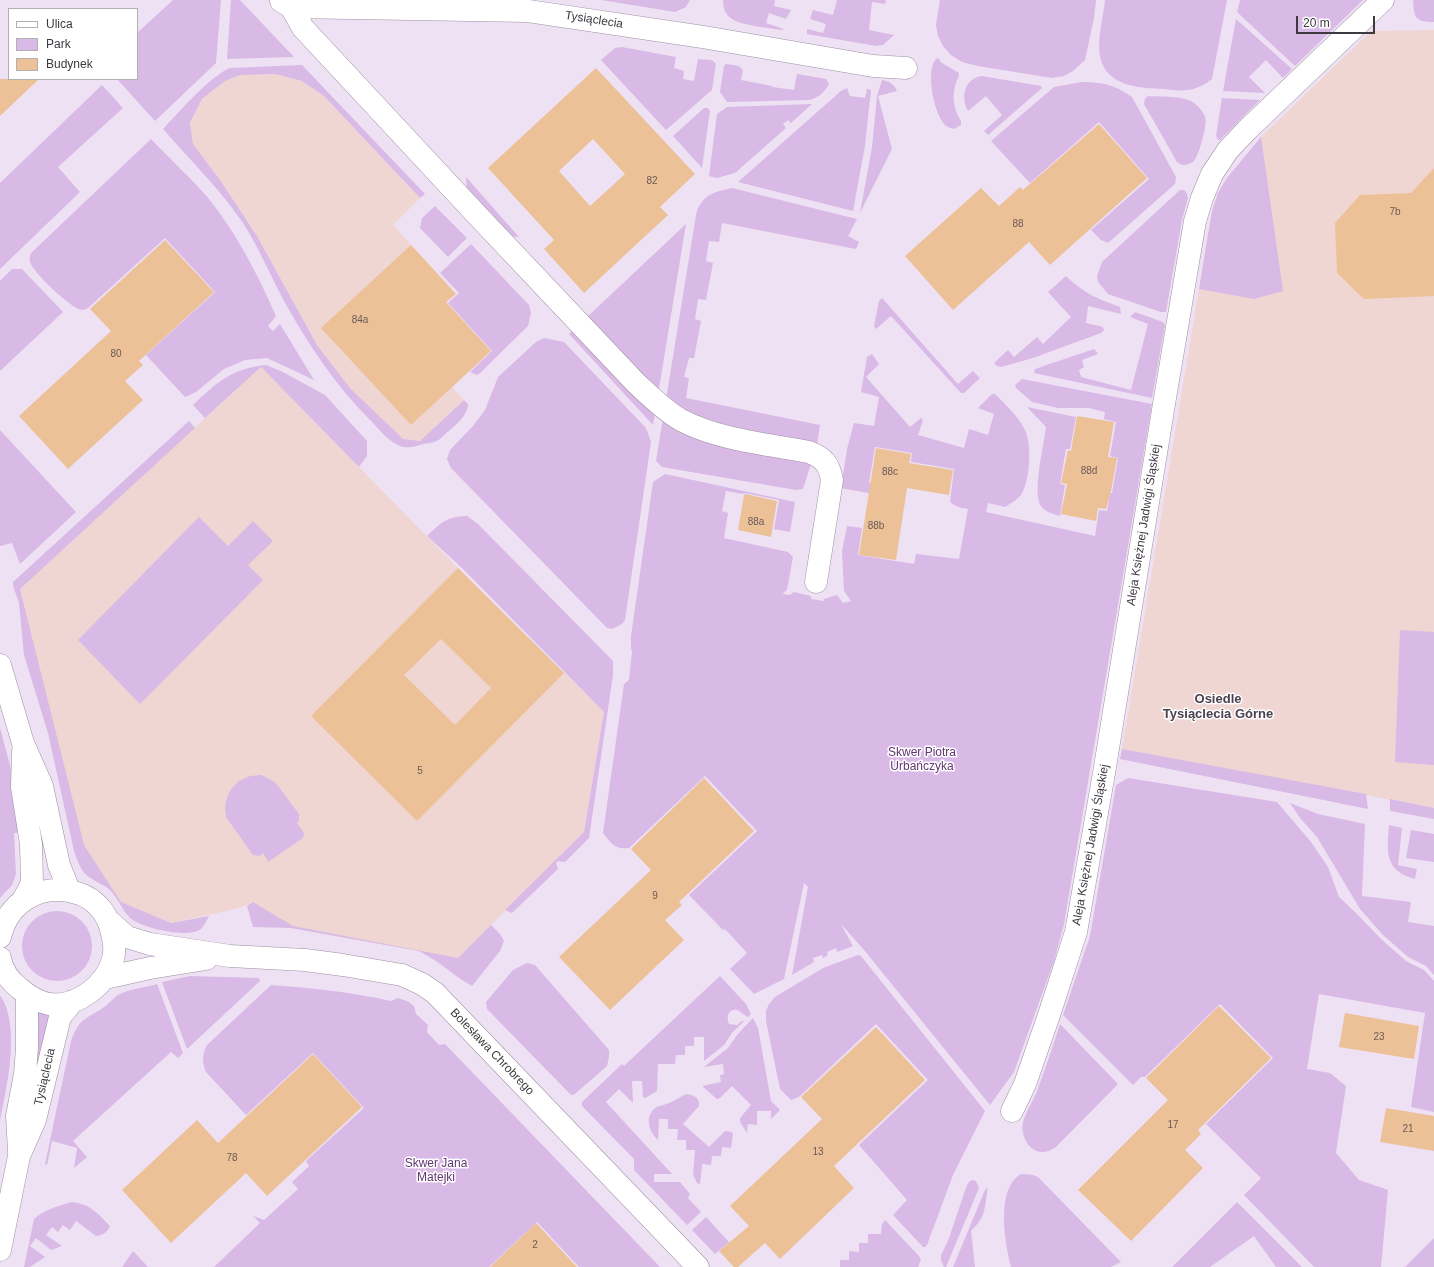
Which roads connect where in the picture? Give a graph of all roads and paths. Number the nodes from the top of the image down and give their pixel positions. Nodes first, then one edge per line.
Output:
1 (1383, 0) edge
2 (286, 3) edge
3 (906, 68) dead end
4 (816, 582) dead end
5 (0, 665) edge
6 (23, 743) junction
7 (69, 890) junction
8 (22, 902) junction
9 (108, 920) junction
10 (0, 937) edge
11 (225, 956) junction
12 (0, 958) edge
13 (105, 978) junction
14 (27, 995) junction
15 (73, 1001) junction
16 (1012, 1111) dead end
17 (19, 1156) junction
18 (0, 1250) edge
19 (698, 1267) edge

1 - 16 street, Aleja Księżnej Jadwigi Śląskiej
2 - 3 street, Tysiąclecia
2 - 4 street
5 - 6 street
6 - 7 street
6 - 8 street
7 - 8 street
7 - 9 street
8 - 10 street
9 - 11 street, Bolesława Chrobrego
9 - 13 street
11 - 13 street, Bolesława Chrobrego
11 - 19 street, Bolesława Chrobrego
12 - 14 street
13 - 15 street
14 - 15 street
14 - 17 street, Tysiąclecia
15 - 17 street, Tysiąclecia
17 - 18 street, Tysiąclecia

